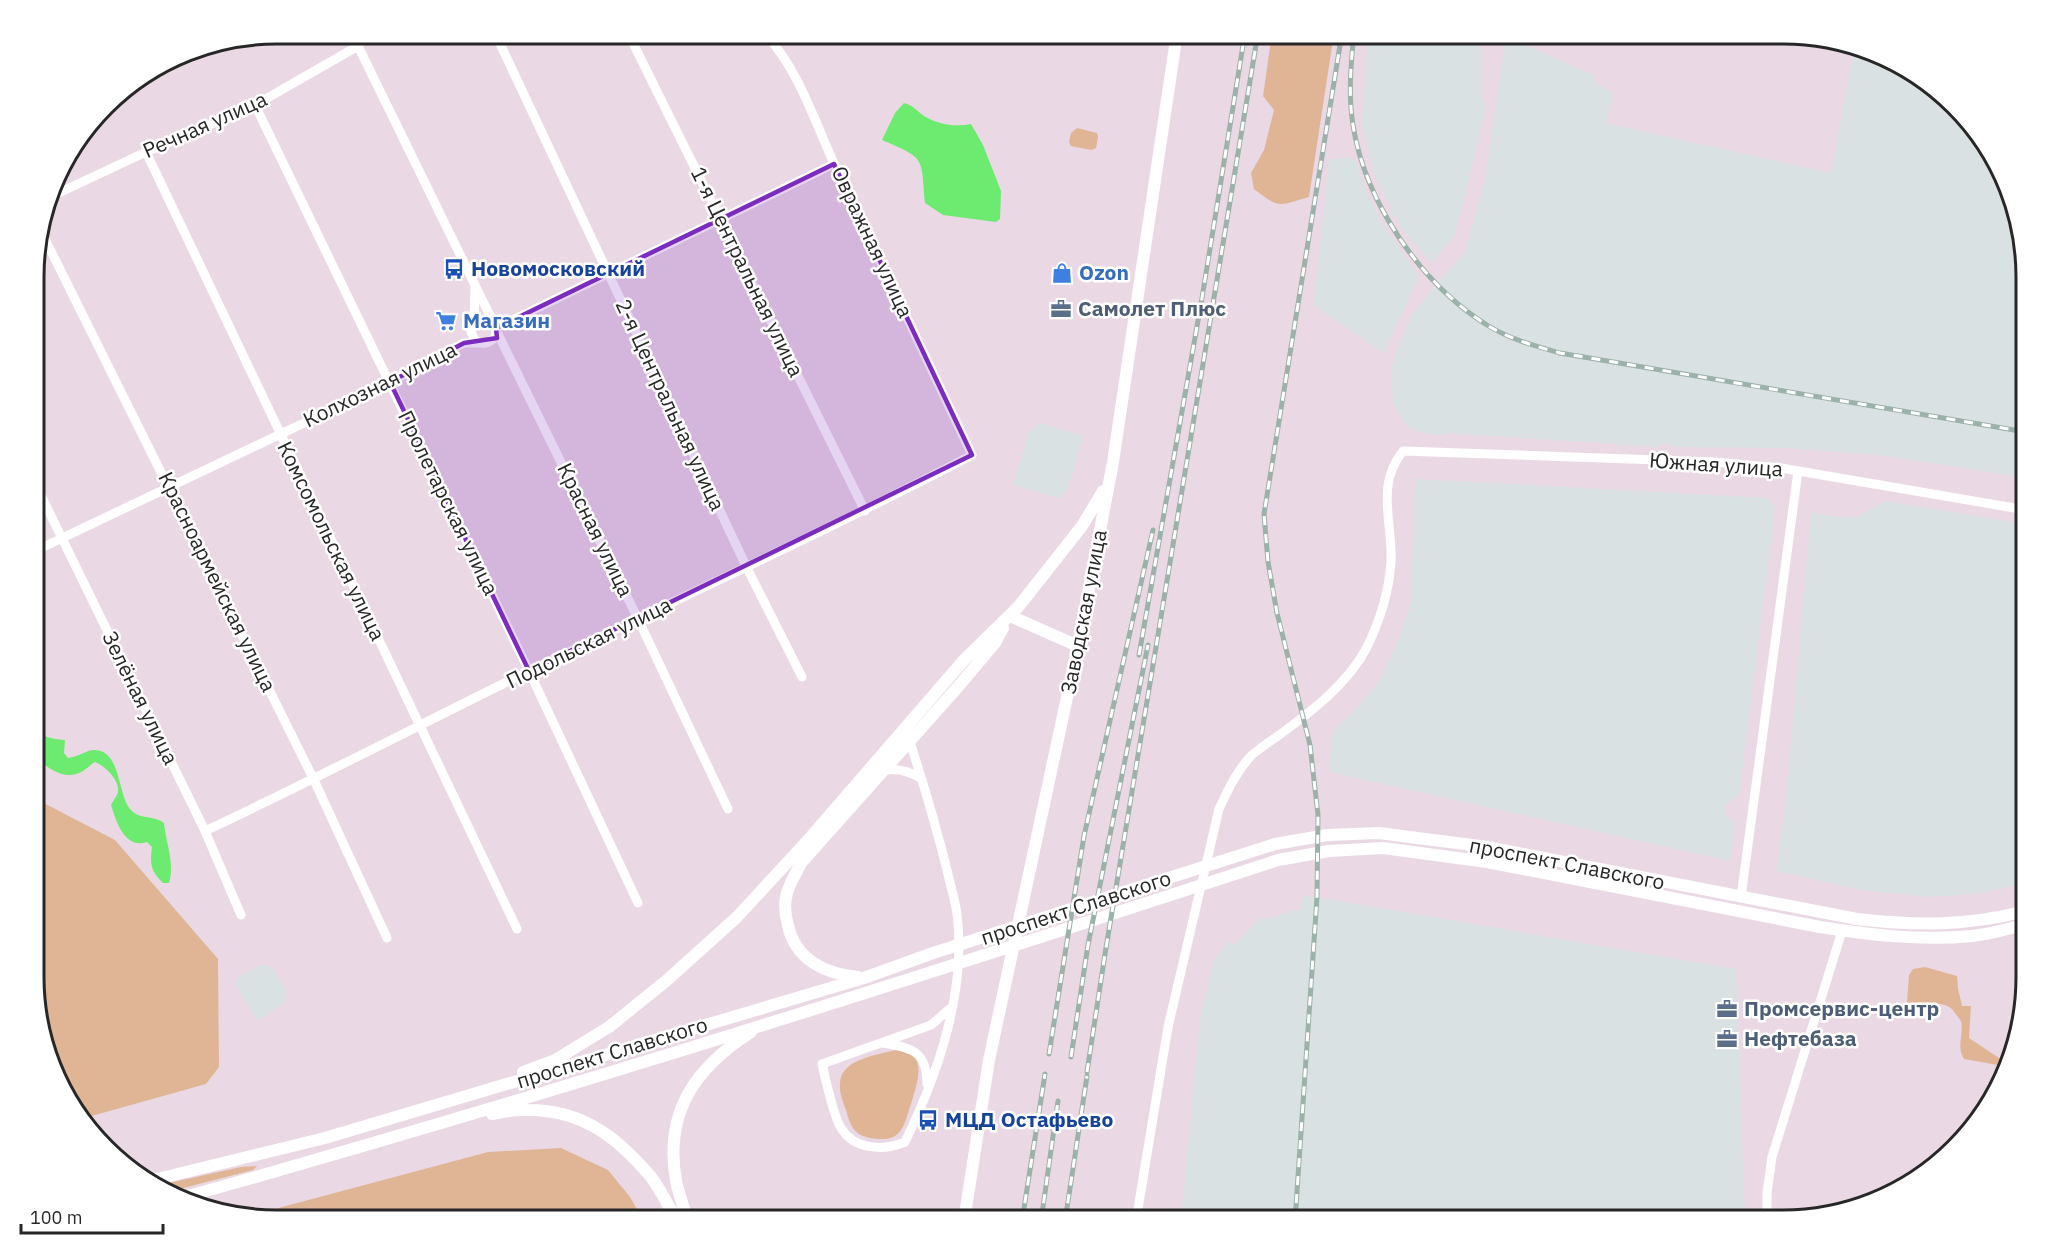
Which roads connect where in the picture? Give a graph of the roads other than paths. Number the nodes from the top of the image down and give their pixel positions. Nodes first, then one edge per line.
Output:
1 (360, 43) edge
2 (500, 43) edge
3 (633, 43) edge
4 (773, 43) edge
5 (1176, 43) edge
6 (358, 46) junction
7 (255, 105) junction
8 (146, 152) junction
9 (834, 164) junction
10 (59, 193) edge
11 (722, 220) junction
12 (46, 241) edge
13 (608, 274) junction
14 (475, 286) junction
15 (472, 327) junction
16 (495, 327) junction
17 (492, 341) junction
18 (464, 343) junction
19 (479, 343) junction
20 (505, 349) junction
21 (390, 382) junction
22 (279, 434) junction
23 (972, 455) joint
24 (1113, 462) junction
25 (1798, 471) junction
26 (170, 488) junction
27 (44, 501) edge
28 (2016, 508) edge
29 (865, 511) junction
30 (62, 538) junction
31 (44, 547) edge
32 (746, 566) junction
33 (1010, 616) junction
34 (638, 619) junction
35 (1078, 646) junction
36 (529, 671) junction
37 (802, 677) dead end
38 (419, 726) junction
39 (905, 727) junction
40 (909, 740) junction
41 (883, 770) junction
42 (922, 779) junction
43 (314, 780) junction
44 (728, 809) dead end
45 (205, 831) junction
46 (1741, 897) junction
47 (638, 903) dead end
48 (2016, 914) edge
49 (241, 915) dead end
50 (2016, 926) edge
51 (517, 929) dead end
52 (1842, 931) junction
53 (387, 939) dead end
54 (864, 978) junction
55 (953, 1006) junction
56 (765, 1023) junction
57 (881, 1042) junction
58 (927, 1090) junction
59 (457, 1099) junction
60 (461, 1118) junction
61 (159, 1179) edge
62 (193, 1195) edge
63 (671, 1210) edge
64 (685, 1210) edge
65 (965, 1210) edge
66 (1138, 1210) edge
67 (1767, 1210) edge

1 - 6 street
2 - 13 street, 2-я Центральная улица
3 - 11 street, 1-я Центральная улица
4 - 9 street, Овражная улица
5 - 24 main road, Заводская улица
6 - 7 street, Речная улица
6 - 14 street, Красная улица
7 - 8 street, Речная улица
7 - 21 street, Пролетарская улица
8 - 10 street, Речная улица
8 - 22 street, Комсомольская улица
9 - 11 street
9 - 23 street, Овражная улица
11 - 13 street
11 - 29 street, 1-я Центральная улица
12 - 26 street, Красноармейская улица
13 - 16 street
13 - 32 street, 2-я Центральная улица
14 - 15 street, Красная улица
14 - 16 street, Красная улица
15 - 16 street
15 - 18 street, Колхозная улица
15 - 19 street
16 - 17 street
16 - 20 street, Красная улица
17 - 19 street
17 - 20 street
18 - 19 street, Колхозная улица
18 - 21 street, Колхозная улица
20 - 34 street, Красная улица
21 - 22 street, Колхозная улица
21 - 36 street, Пролетарская улица
22 - 26 street, Колхозная улица
22 - 38 street, Комсомольская улица
23 - 29 street, Подольская улица
24 - 33 main road
24 - 35 main road, Заводская улица
25 - 28 street, Южная улица
25 - 46 street
25 - 66 street, Южная улица
26 - 30 street, Колхозная улица
26 - 43 street, Красноармейская улица
27 - 30 street, Зелёная улица
29 - 32 street, Подольская улица
30 - 31 street, Колхозная улица
30 - 45 street, Зелёная улица
32 - 34 street, Подольская улица
32 - 37 street, 2-я Центральная улица
33 - 35 main road
33 - 39 main road
33 - 40 main road
34 - 36 street, Подольская улица
34 - 44 street, Красная улица
35 - 65 main road, Заводская улица
36 - 38 street, Подольская улица
36 - 47 street, Пролетарская улица
38 - 43 street, Подольская улица
38 - 51 street, Комсомольская улица
39 - 40 street
39 - 59 main road
40 - 41 main road
40 - 42 street
41 - 42 street
41 - 54 main road
42 - 55 street
43 - 45 street, Подольская улица
43 - 53 street, Красноармейская улица
45 - 49 street, Зелёная улица
46 - 48 main road, проспект Славского
46 - 54 main road, проспект Славского
50 - 52 main road, проспект Славского
52 - 56 main road, проспект Славского
52 - 67 street
54 - 59 main road, проспект Славского
55 - 57 street
55 - 58 street
56 - 60 main road, проспект Славского
56 - 64 main road
57 - 58 street
57 - 58 street
59 - 61 main road, проспект Славского
60 - 62 main road, проспект Славского
60 - 63 main road

